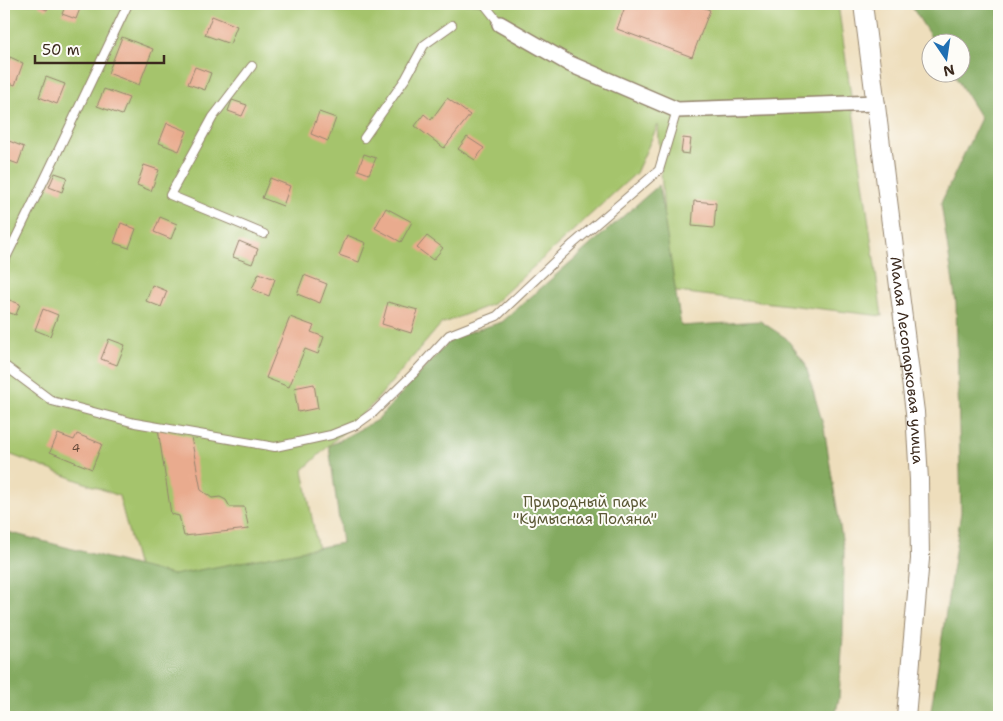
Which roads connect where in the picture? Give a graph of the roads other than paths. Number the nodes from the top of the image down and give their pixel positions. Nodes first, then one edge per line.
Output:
1 (128, 4) edge
2 (484, 4) edge
3 (863, 4) edge
4 (500, 24) joint
5 (452, 25) dead end
6 (252, 66) dead end
7 (877, 103) junction
8 (677, 110) junction
9 (364, 138) dead end
10 (264, 234) dead end
11 (4, 262) edge
12 (4, 365) edge
13 (906, 717) edge

1 - 11 lane
2 - 4 lane
3 - 7 street, Малая Лесопарковая улица
4 - 8 street
5 - 9 lane
6 - 10 lane
7 - 8 street
7 - 13 street, Малая Лесопарковая улица
8 - 12 lane

